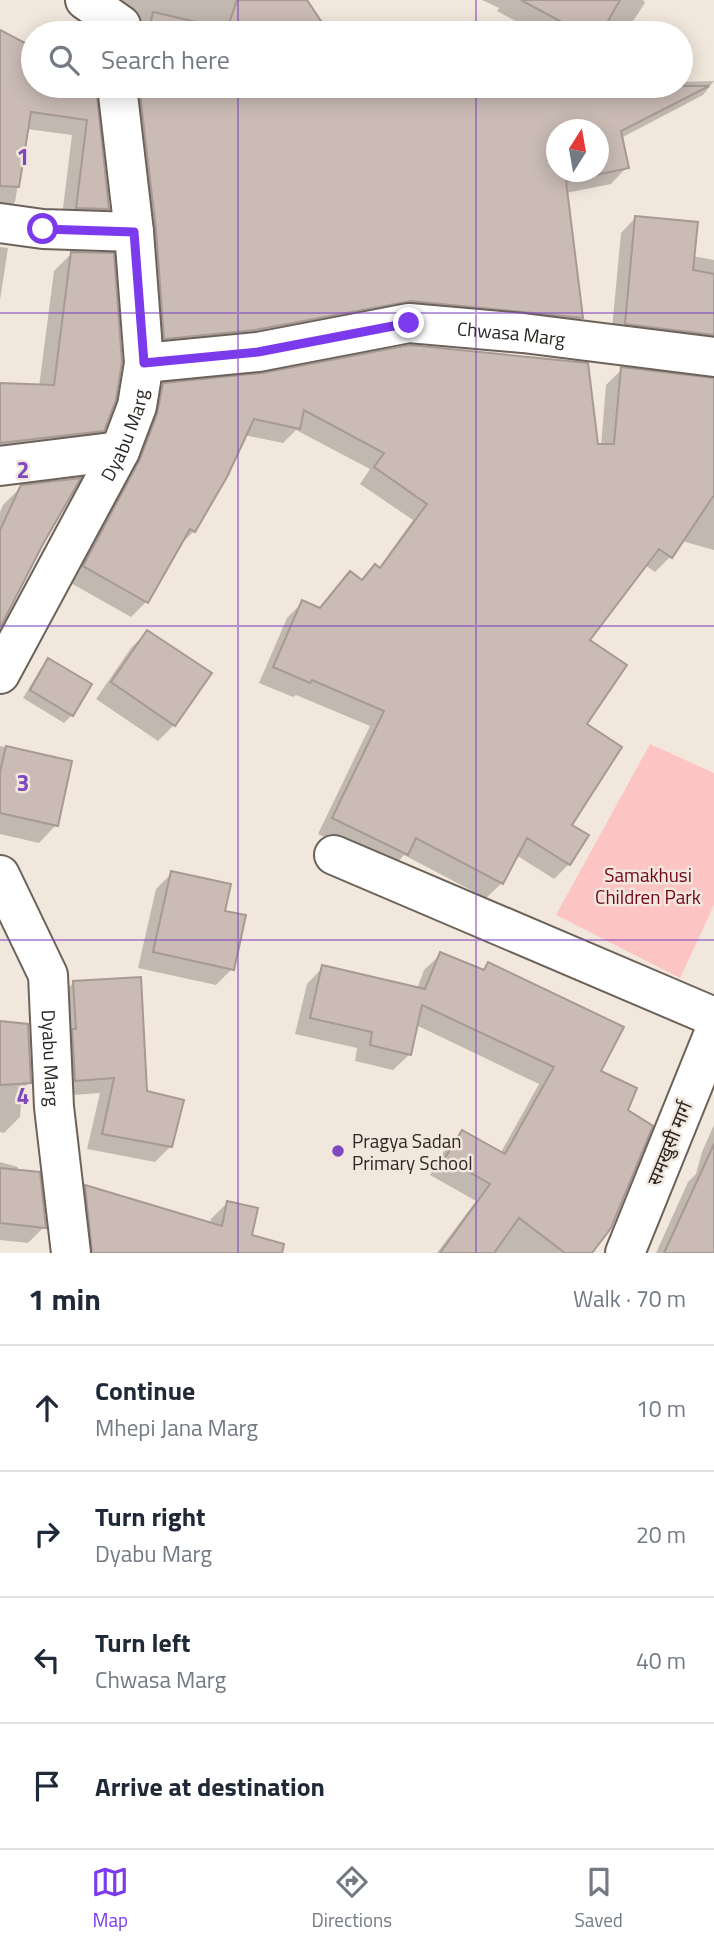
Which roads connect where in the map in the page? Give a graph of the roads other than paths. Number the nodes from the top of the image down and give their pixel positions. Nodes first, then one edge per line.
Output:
1 (85, 0) edge
2 (124, 19) edge
3 (118, 98) edge
4 (0, 223) edge
5 (134, 232) junction
6 (714, 357) edge
7 (144, 363) junction
8 (120, 451) junction
9 (0, 466) edge
10 (0, 674) edge
11 (334, 855) dead end
12 (0, 875) edge
13 (714, 1017) edge
14 (714, 1032) edge
15 (71, 1253) edge
16 (625, 1253) edge

1 - 2 street
3 - 5 street, Dyabu Marg
4 - 5 street
5 - 7 street, Dyabu Marg
6 - 7 street, Chwasa Marg
7 - 8 street, Dyabu Marg
8 - 9 street
8 - 10 street, Dyabu Marg
11 - 13 street
12 - 15 street, Dyabu Marg
14 - 16 street, समखुसी मार्ग

